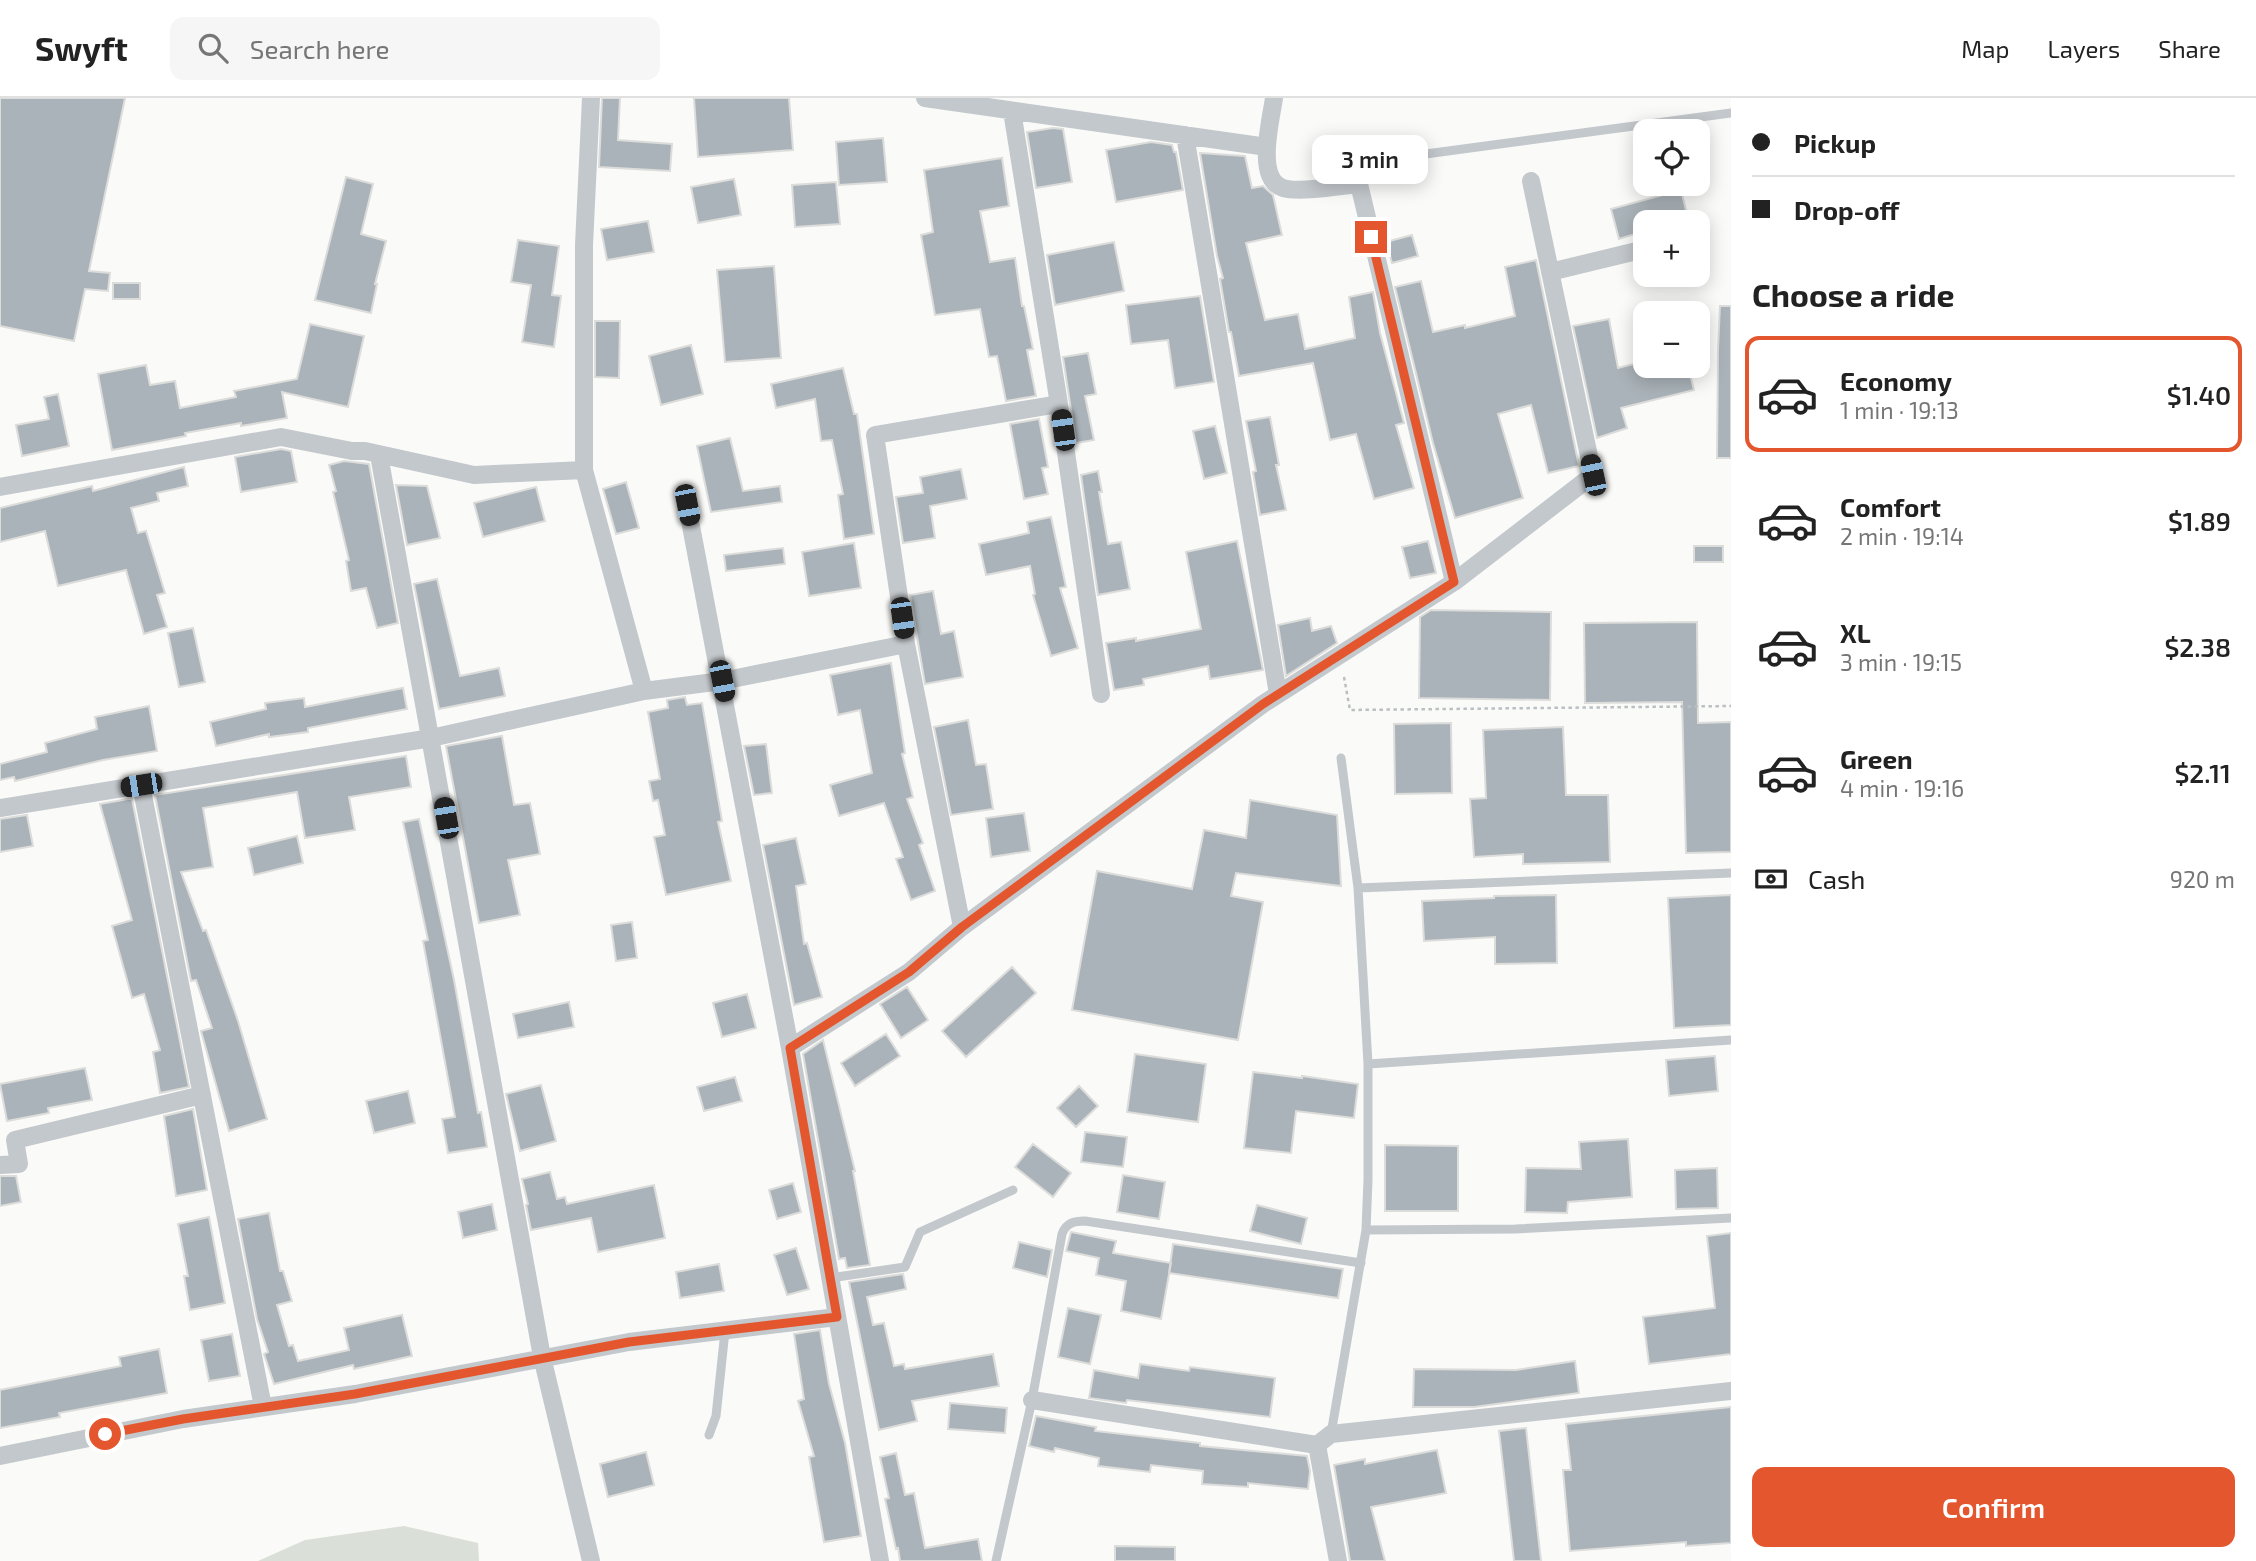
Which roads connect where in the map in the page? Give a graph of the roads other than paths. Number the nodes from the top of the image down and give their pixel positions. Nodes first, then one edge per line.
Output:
1 (591, 98) edge
2 (925, 98) edge
3 (1274, 98) edge
4 (1012, 111) junction
5 (1731, 113) edge
6 (1185, 135) junction
7 (1266, 147) junction
8 (1396, 158) dead end
9 (1531, 181) dead end
10 (1633, 252) edge
11 (1550, 272) junction
12 (1059, 404) junction
13 (379, 455) junction
14 (584, 470) junction
15 (0, 487) edge
16 (687, 505) dead end
17 (1454, 582) junction
18 (906, 644) junction
19 (722, 681) junction
20 (644, 691) junction
21 (1101, 694) dead end
22 (1278, 694) junction
23 (431, 738) junction
24 (1341, 758) dead end
25 (141, 785) junction
26 (0, 807) edge
27 (1731, 873) edge
28 (1358, 888) junction
29 (962, 927) junction
30 (1731, 1040) edge
31 (790, 1048) junction
32 (1368, 1064) junction
33 (202, 1095) junction
34 (0, 1165) edge
35 (1013, 1190) dead end
36 (1731, 1218) edge
37 (1366, 1230) junction
38 (1361, 1263) junction
39 (830, 1278) junction
40 (837, 1317) junction
41 (725, 1331) junction
42 (542, 1357) junction
43 (1731, 1391) edge
44 (1032, 1400) junction
45 (263, 1407) junction
46 (709, 1435) dead end
47 (1324, 1440) junction
48 (0, 1456) edge
49 (590, 1561) edge
50 (880, 1561) edge
51 (996, 1561) edge
52 (1338, 1561) edge

1 - 14 street
2 - 4 street
3 - 7 street
4 - 6 street
4 - 12 street
5 - 8 lane
6 - 7 street
6 - 22 street
7 - 17 street
9 - 11 street
10 - 11 street
11 - 17 street
12 - 18 street
12 - 21 street
13 - 14 street
13 - 15 street
13 - 23 street
14 - 20 street
16 - 19 street
17 - 22 street
18 - 19 street
18 - 29 street
19 - 20 street
19 - 31 street
20 - 23 street
22 - 29 street
23 - 25 street
23 - 42 street
24 - 28 lane
25 - 26 street
25 - 33 street
27 - 28 lane
28 - 32 lane
29 - 31 street
30 - 32 lane
31 - 39 street
32 - 37 lane
33 - 34 street
33 - 45 street
35 - 39 lane
36 - 37 lane
37 - 38 lane
38 - 44 lane
38 - 47 lane
39 - 40 street
40 - 41 street
40 - 50 street
41 - 42 street
41 - 46 lane
42 - 45 street
42 - 49 street
43 - 47 street
44 - 47 street
44 - 51 lane
45 - 48 street
47 - 52 street

